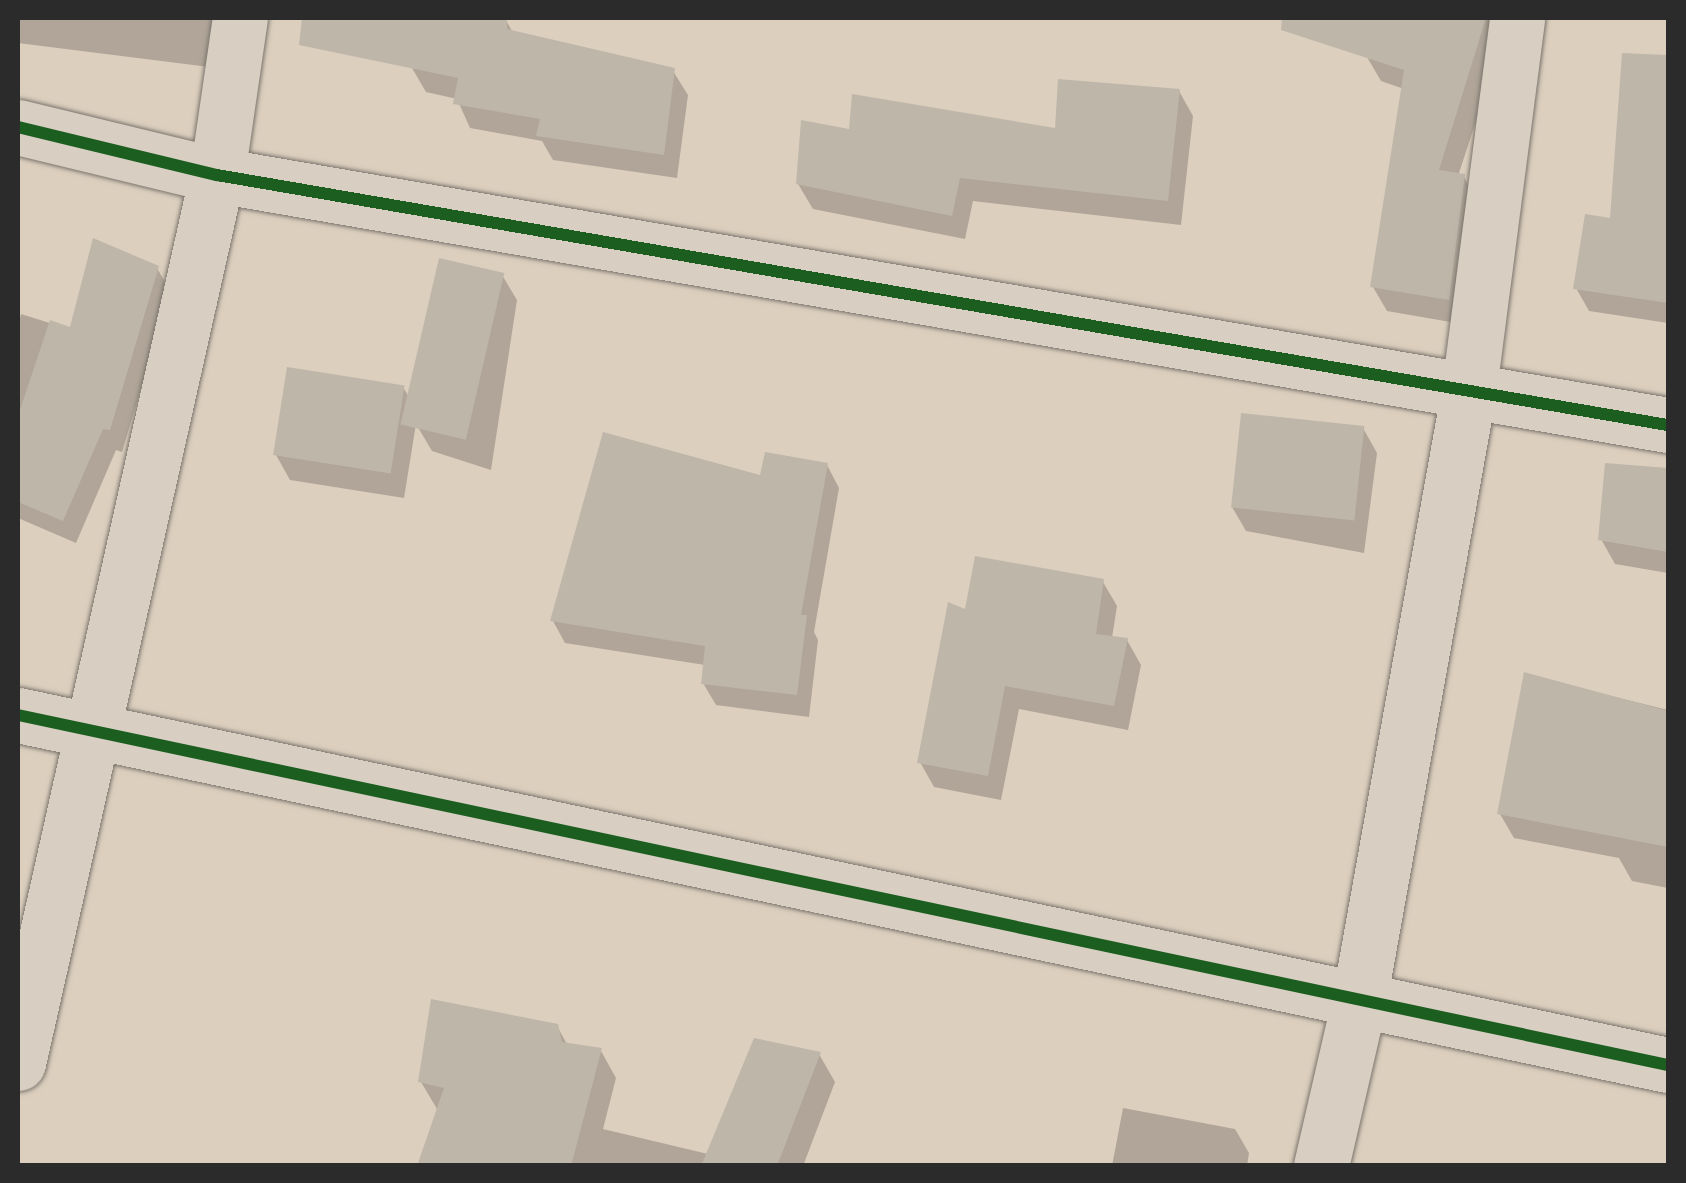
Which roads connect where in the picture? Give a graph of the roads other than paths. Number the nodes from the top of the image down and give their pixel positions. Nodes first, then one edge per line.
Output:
1 (240, 18) edge
2 (1517, 18) edge
3 (18, 127) edge
4 (216, 175) junction
5 (1469, 388) junction
6 (1668, 425) edge
7 (18, 716) edge
8 (90, 732) junction
9 (1360, 1001) junction
10 (18, 1063) edge
11 (1668, 1065) edge
12 (1320, 1166) edge

1 - 4 street
2 - 5 street
3 - 4 street
4 - 5 street
4 - 8 street
5 - 6 street
5 - 9 street
7 - 8 street
8 - 9 street
8 - 10 street
9 - 11 street
9 - 12 street

